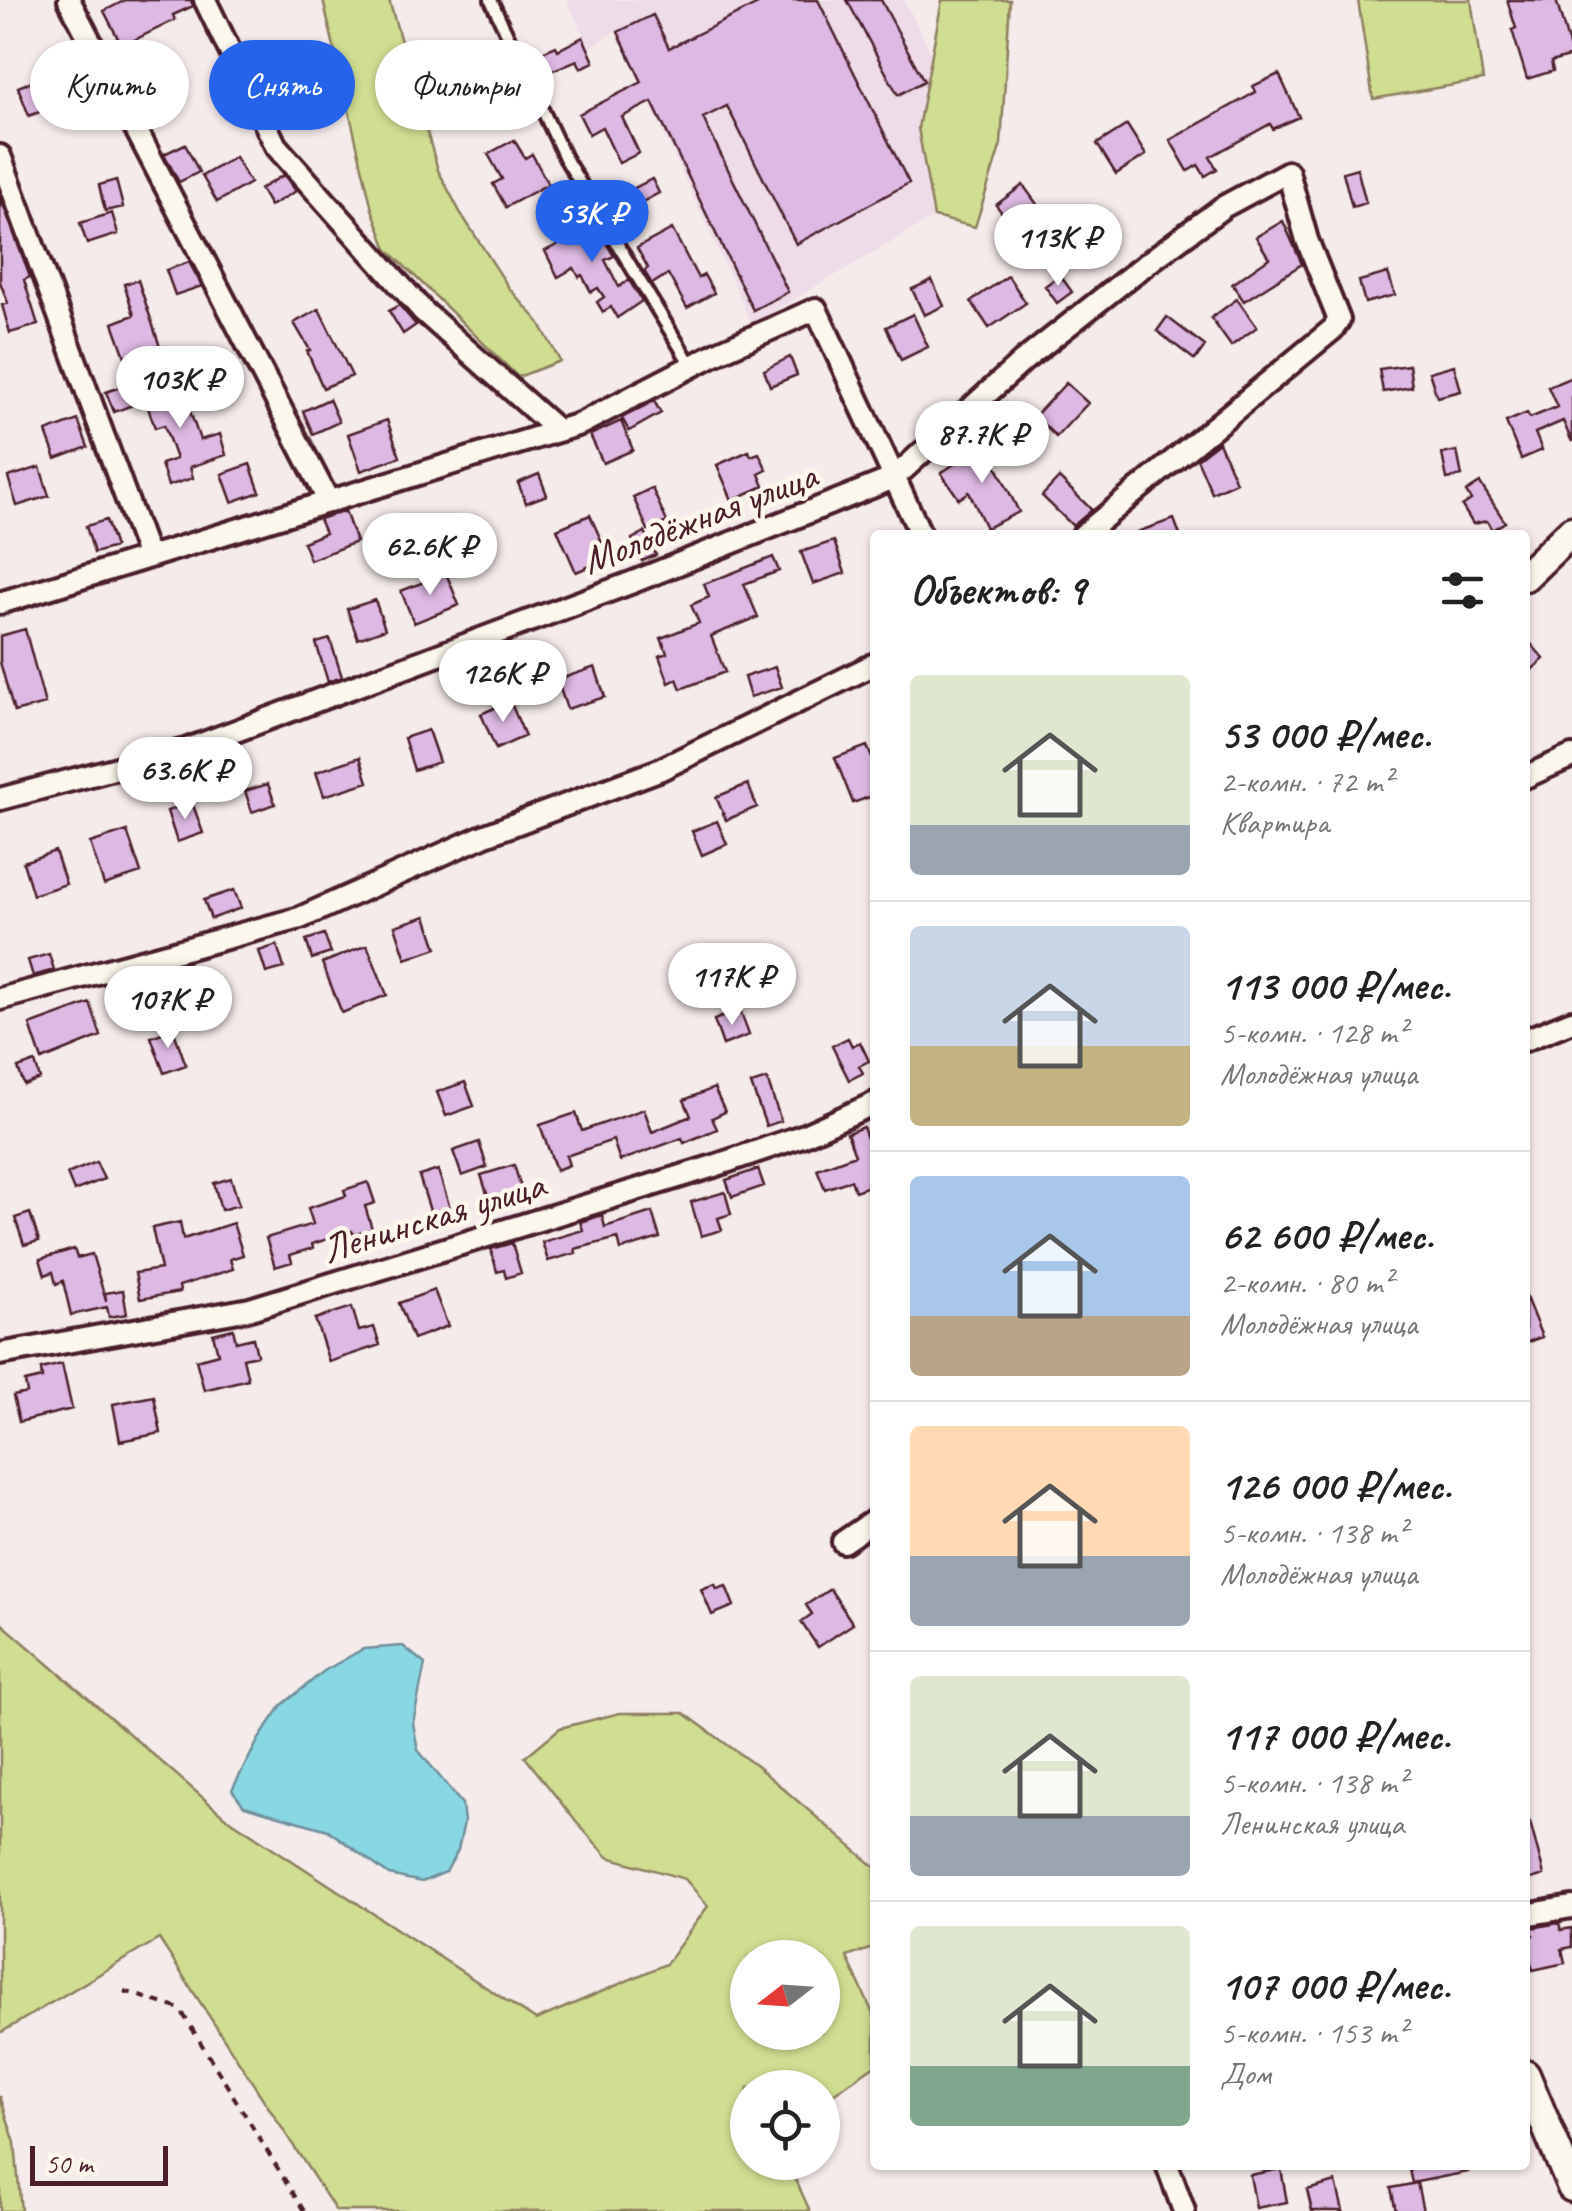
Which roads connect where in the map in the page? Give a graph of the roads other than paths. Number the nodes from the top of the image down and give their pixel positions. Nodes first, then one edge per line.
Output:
1 (68, 0) edge
2 (204, 0) edge
3 (491, 0) edge
4 (0, 156) edge
5 (692, 366) junction
6 (558, 431) junction
7 (894, 478) junction
8 (330, 502) junction
9 (919, 530) edge
10 (1089, 530) edge
11 (1572, 530) edge
12 (148, 558) junction
13 (1530, 571) edge
14 (0, 603) edge
15 (870, 666) edge
16 (1572, 756) edge
17 (1530, 775) edge
18 (0, 799) edge
19 (0, 999) edge
20 (1572, 1022) edge
21 (1530, 1038) edge
22 (870, 1105) edge
23 (0, 1354) edge
24 (870, 1523) edge
25 (843, 1542) dead end
26 (1572, 1907) edge
27 (1530, 1914) edge
28 (1530, 2087) edge
29 (1170, 2170) edge
30 (1572, 2187) edge
31 (1184, 2211) edge

1 - 8 street
2 - 6 street
3 - 5 lane
4 - 12 street
5 - 6 street
5 - 7 street
6 - 8 street
7 - 9 street
7 - 10 street, Молодёжная улица
7 - 18 street, Молодёжная улица
8 - 12 street
11 - 13 main road
12 - 14 street
15 - 19 street
16 - 17 street
20 - 21 street
22 - 23 street, Ленинская улица
24 - 25 street
26 - 27 street
28 - 30 main road
29 - 31 street

